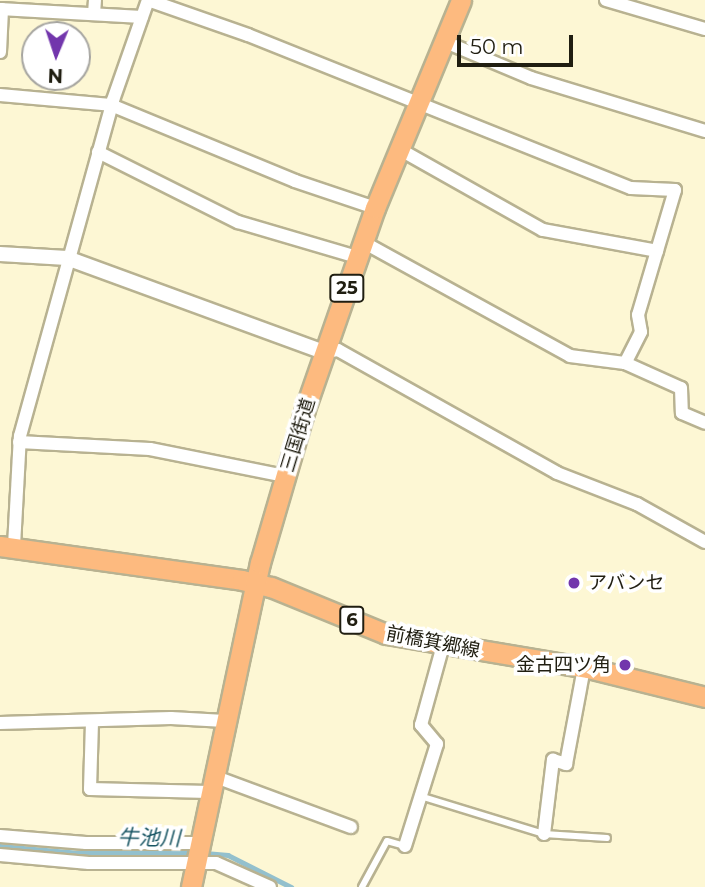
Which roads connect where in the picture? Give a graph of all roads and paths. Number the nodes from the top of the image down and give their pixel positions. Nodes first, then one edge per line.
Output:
1 (95, 0) edge
2 (148, 0) edge
3 (461, 0) edge
4 (606, 0) edge
5 (1, 9) edge
6 (94, 14) junction
7 (142, 17) junction
8 (705, 29) edge
9 (443, 41) junction
10 (0, 52) edge
11 (0, 95) edge
12 (419, 102) junction
13 (111, 105) junction
14 (705, 131) edge
15 (399, 149) junction
16 (98, 152) junction
17 (375, 208) junction
18 (360, 249) junction
19 (657, 251) junction
20 (0, 254) edge
21 (67, 258) junction
22 (324, 352) junction
23 (625, 363) junction
24 (705, 423) edge
25 (19, 442) junction
26 (285, 475) junction
27 (705, 542) edge
28 (7, 546) edge
29 (256, 583) junction
30 (443, 645) junction
31 (584, 668) junction
32 (705, 697) edge
33 (225, 721) junction
34 (92, 722) junction
35 (0, 723) edge
36 (211, 784) junction
37 (421, 796) junction
38 (351, 827) dead end
39 (544, 834) junction
40 (0, 836) edge
41 (607, 838) dead end
42 (405, 846) joint
43 (197, 853) junction
44 (0, 855) edge
45 (191, 887) edge
46 (270, 887) edge
47 (362, 887) edge

1 - 6 street
2 - 7 street
2 - 12 street
3 - 9 main road, 三国街道 / 25
4 - 8 street
5 - 6 street
5 - 10 street
6 - 7 street
7 - 13 street
9 - 12 main road, 三国街道 / 25
9 - 14 street
11 - 13 street
12 - 15 main road, 三国街道 / 25
12 - 19 street
13 - 16 street
13 - 17 street
15 - 17 main road, 三国街道 / 25
15 - 19 street
16 - 18 street
16 - 21 street
17 - 18 main road, 三国街道 / 25
18 - 22 main road, 三国街道 / 25
18 - 23 street
19 - 23 street
20 - 21 street
21 - 22 street
21 - 25 street
22 - 26 main road, 三国街道 / 25
22 - 27 street
23 - 24 street
25 - 26 street
25 - 28 street
26 - 29 main road, 三国街道 / 25
28 - 29 main road, 前橋箕郷線 / 6
29 - 30 main road, 前橋箕郷線 / 6
29 - 33 main road, 三国街道 / 25
30 - 31 main road, 前橋箕郷線 / 6
30 - 37 street
31 - 32 main road, 前橋箕郷線 / 6
31 - 39 street
33 - 34 street
33 - 36 main road, 三国街道 / 25
34 - 35 street
34 - 36 street
36 - 38 street
36 - 43 main road, 三国街道 / 25
37 - 39 lane
37 - 42 street
39 - 41 lane
40 - 43 street
42 - 47 lane
43 - 44 street
43 - 45 main road, 三国街道 / 25
43 - 46 street

